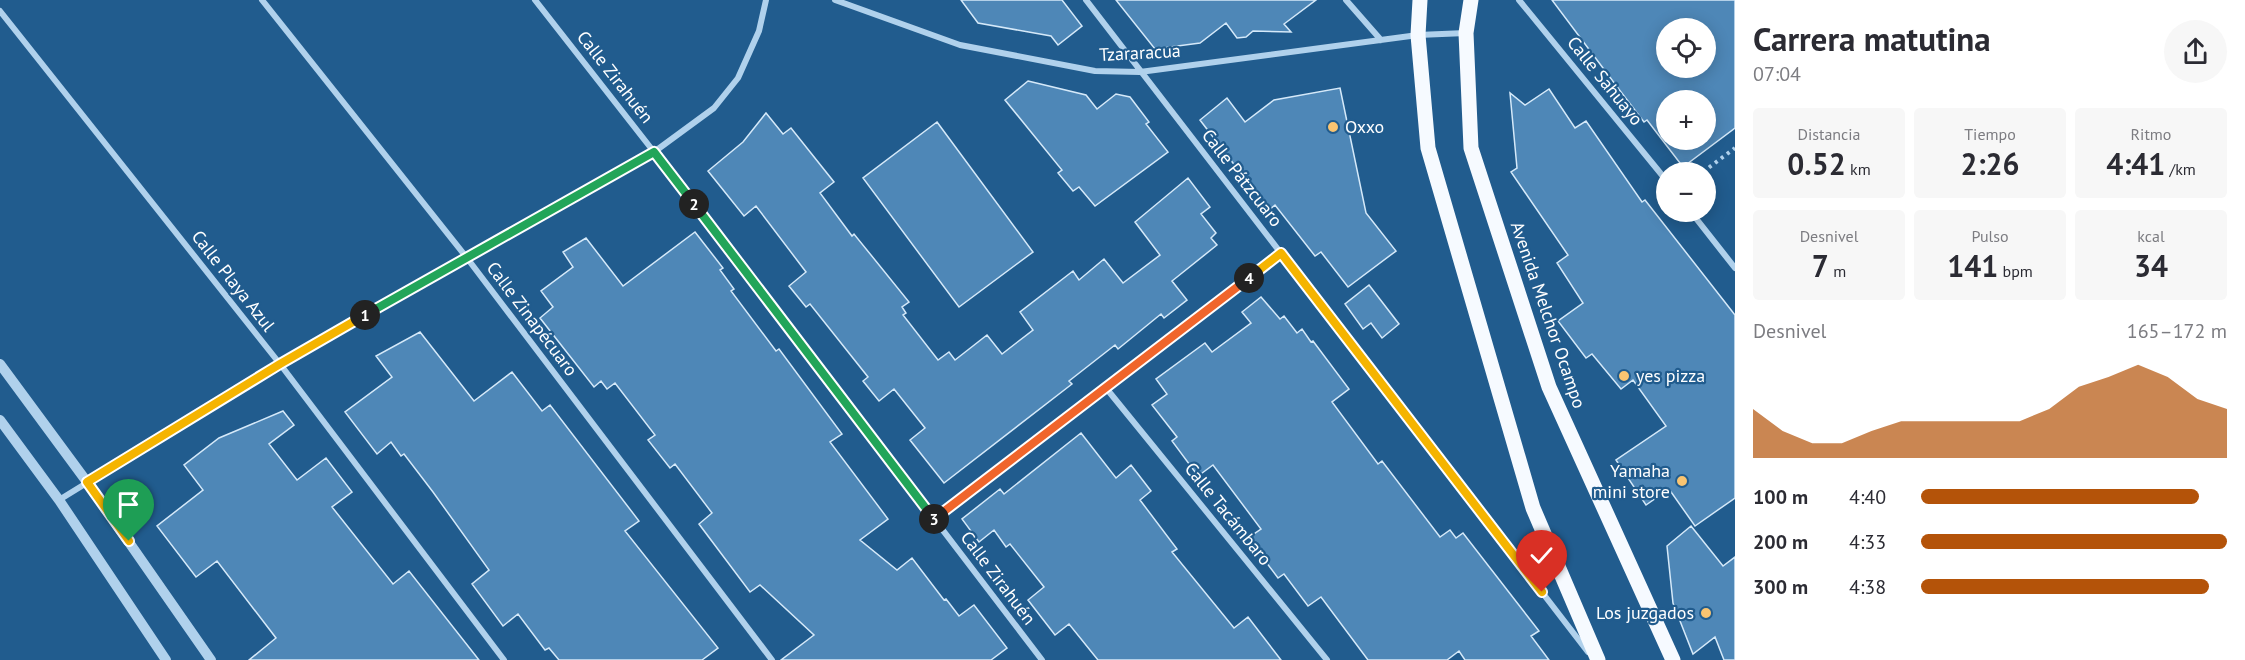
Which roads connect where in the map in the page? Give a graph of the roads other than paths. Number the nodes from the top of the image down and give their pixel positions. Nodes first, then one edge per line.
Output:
1 (262, 0) edge
2 (535, 0) edge
3 (766, 0) edge
4 (835, 0) edge
5 (1086, 0) edge
6 (1346, 0) edge
7 (1420, 0) edge
8 (1471, 0) edge
9 (1519, 0) edge
10 (0, 11) edge
11 (1466, 33) junction
12 (1418, 35) junction
13 (1381, 40) junction
14 (1140, 72) junction
15 (654, 152) junction
16 (1656, 168) edge
17 (1699, 222) edge
18 (1281, 253) junction
19 (467, 258) junction
20 (1735, 268) edge
21 (0, 364) edge
22 (280, 364) junction
23 (1106, 388) junction
24 (0, 420) edge
25 (87, 482) junction
26 (59, 500) junction
27 (935, 519) junction
28 (166, 660) edge
29 (211, 660) edge
30 (504, 660) edge
31 (772, 660) edge
32 (1042, 660) edge
33 (1327, 660) edge
34 (1596, 660) edge
35 (1673, 660) edge

1 - 19 street, Calle Zinapécuaro
2 - 15 street, Calle Zirahuén
3 - 15 street
4 - 14 street, Tzararacua
5 - 14 street, Calle Pátzcuaro
6 - 13 street
7 - 12 main road
8 - 11 main road, Avenida Melchor Ocampo
9 - 16 street, Calle Sahuayo
10 - 22 street, Calle Playa Azul
11 - 12 street, Tzararacua
11 - 35 main road, Avenida Melchor Ocampo
12 - 13 street, Tzararacua
12 - 34 main road
13 - 14 street, Tzararacua
14 - 18 street, Calle Pátzcuaro
15 - 19 street
15 - 27 street, Calle Zirahuén
17 - 20 street
18 - 23 street
18 - 34 street, Calle Pátzcuaro
19 - 22 street
19 - 31 street, Calle Zinapécuaro
21 - 25 street
22 - 25 street
22 - 30 street, Calle Playa Azul
23 - 27 street
23 - 33 street, Calle Tacámbaro
24 - 26 street
25 - 26 street
25 - 29 street
26 - 28 street
27 - 32 street, Calle Zirahuén

